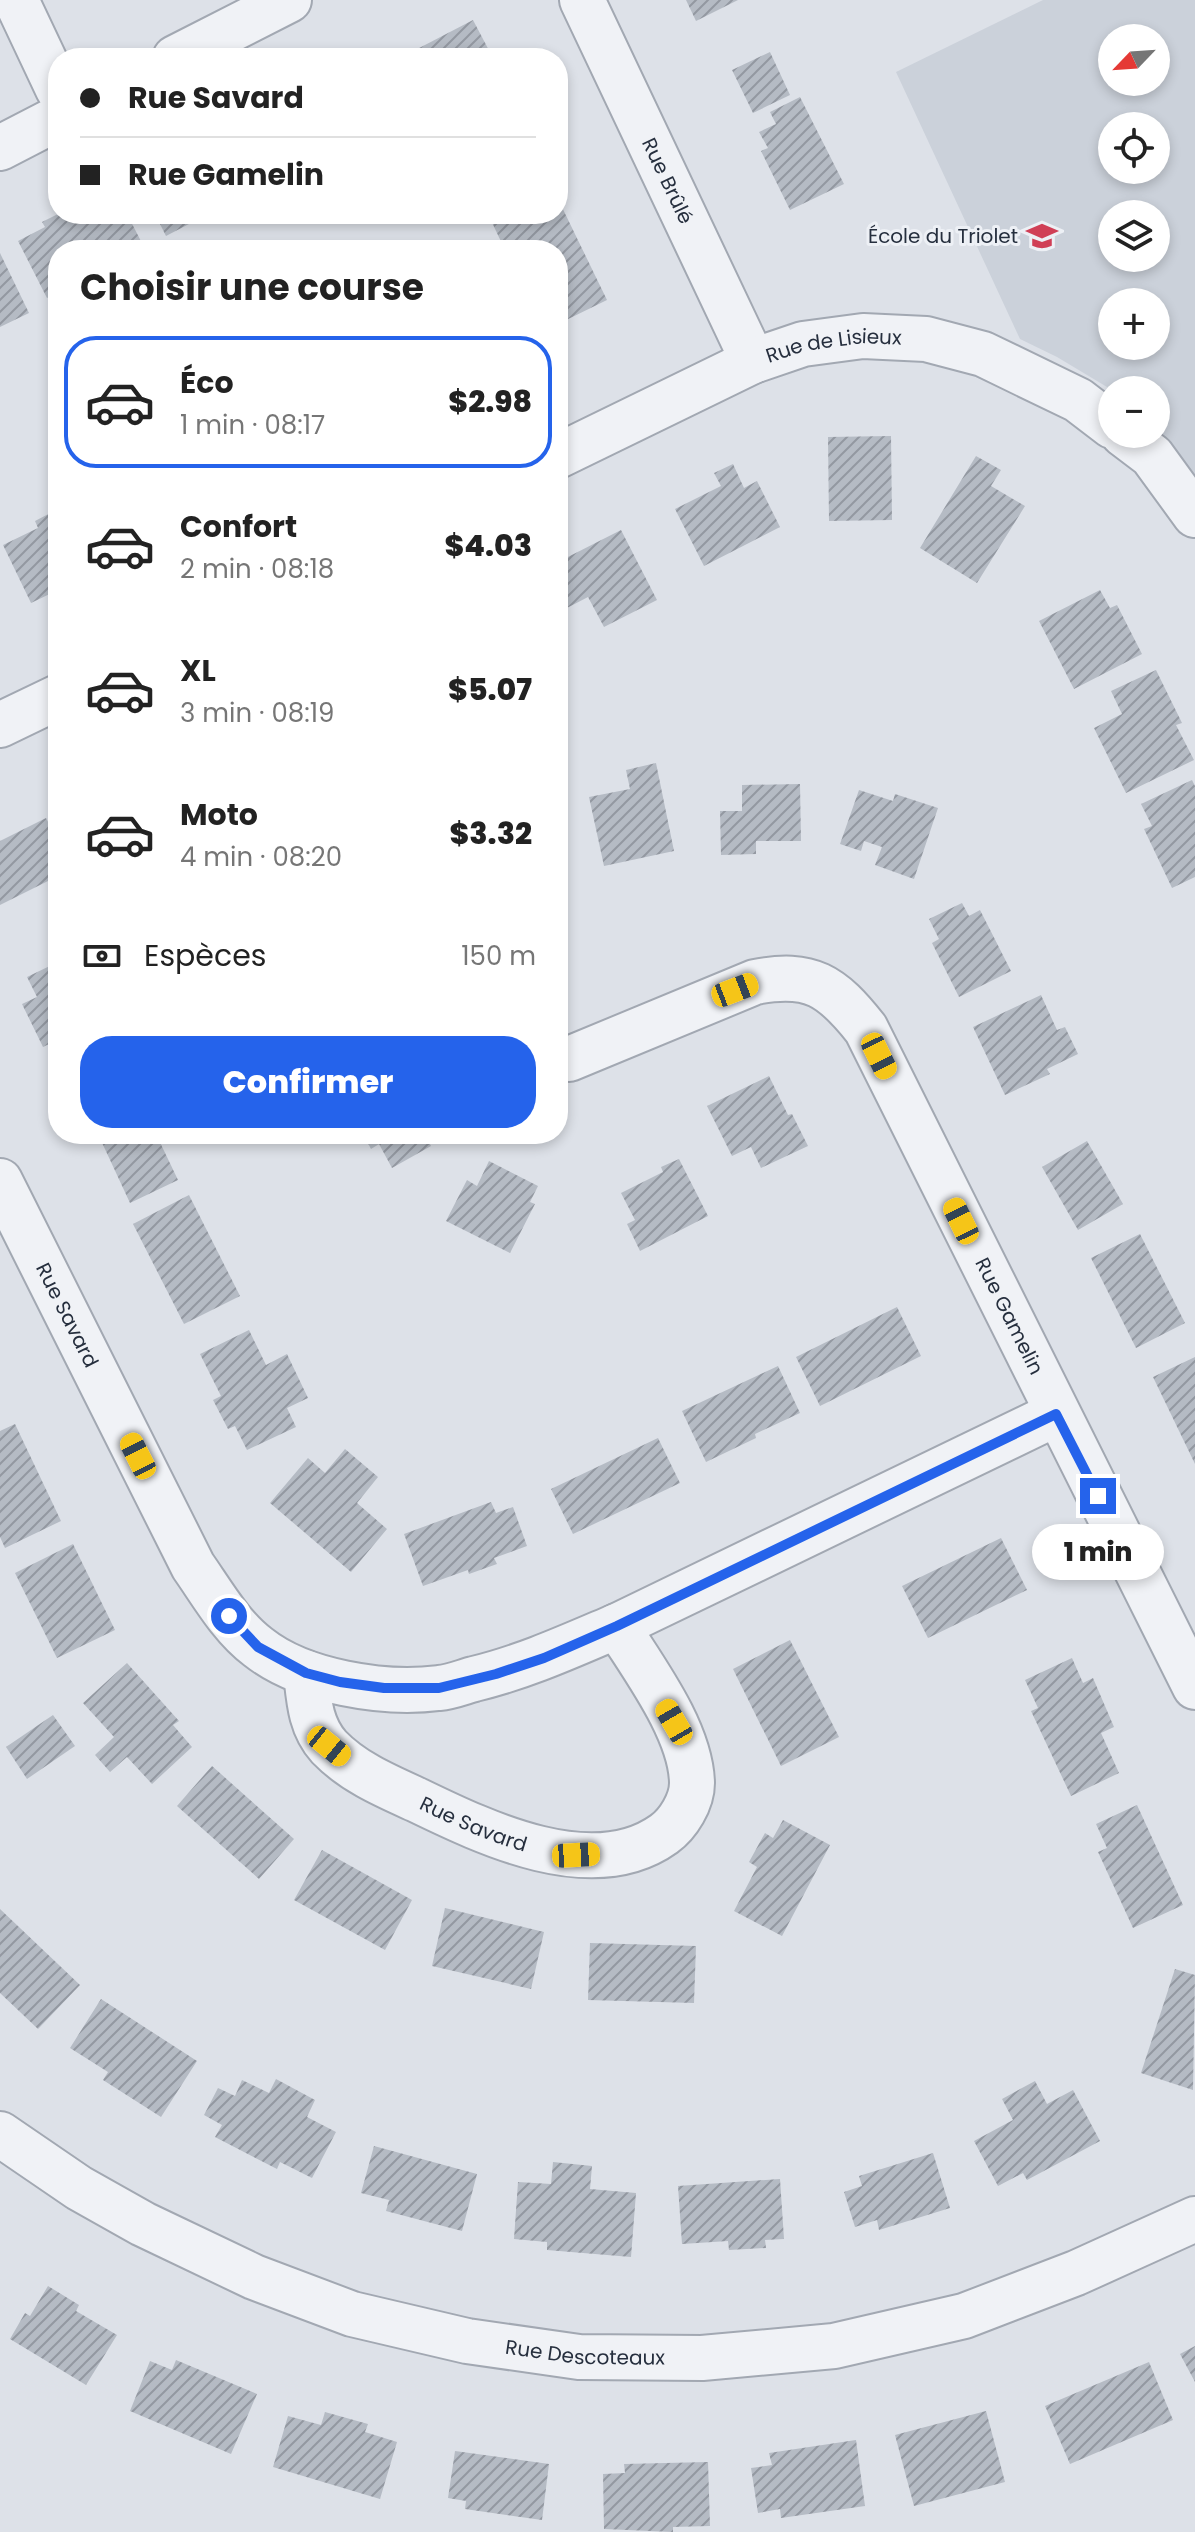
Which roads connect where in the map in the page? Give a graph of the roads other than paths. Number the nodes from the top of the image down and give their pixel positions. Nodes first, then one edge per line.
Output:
1 (16, 0) edge
2 (289, 0) edge
3 (582, 0) edge
4 (195, 48) edge
5 (48, 68) edge
6 (48, 123) edge
7 (0, 148) edge
8 (753, 361) junction
9 (1098, 415) edge
10 (1141, 448) edge
11 (568, 451) edge
12 (1195, 515) edge
13 (48, 702) edge
14 (0, 725) edge
15 (569, 1059) dead end
16 (0, 1181) edge
17 (1056, 1414) junction
18 (617, 1626) junction
19 (306, 1673) junction
20 (1195, 1687) edge
21 (0, 2134) edge
22 (1195, 2219) edge

1 - 5 street
2 - 4 street
3 - 8 street, Rue Brûlé
6 - 7 street
8 - 9 street, Rue de Lisieux
8 - 11 street, Rue de Lisieux
10 - 12 street
13 - 14 street
15 - 17 street, Rue Gamelin
16 - 19 street, Rue Savard
17 - 18 street, Rue Savard
17 - 20 street, Rue Gamelin
18 - 19 street, Rue Savard
18 - 19 street, Rue Savard
21 - 22 street, Rue Descoteaux

